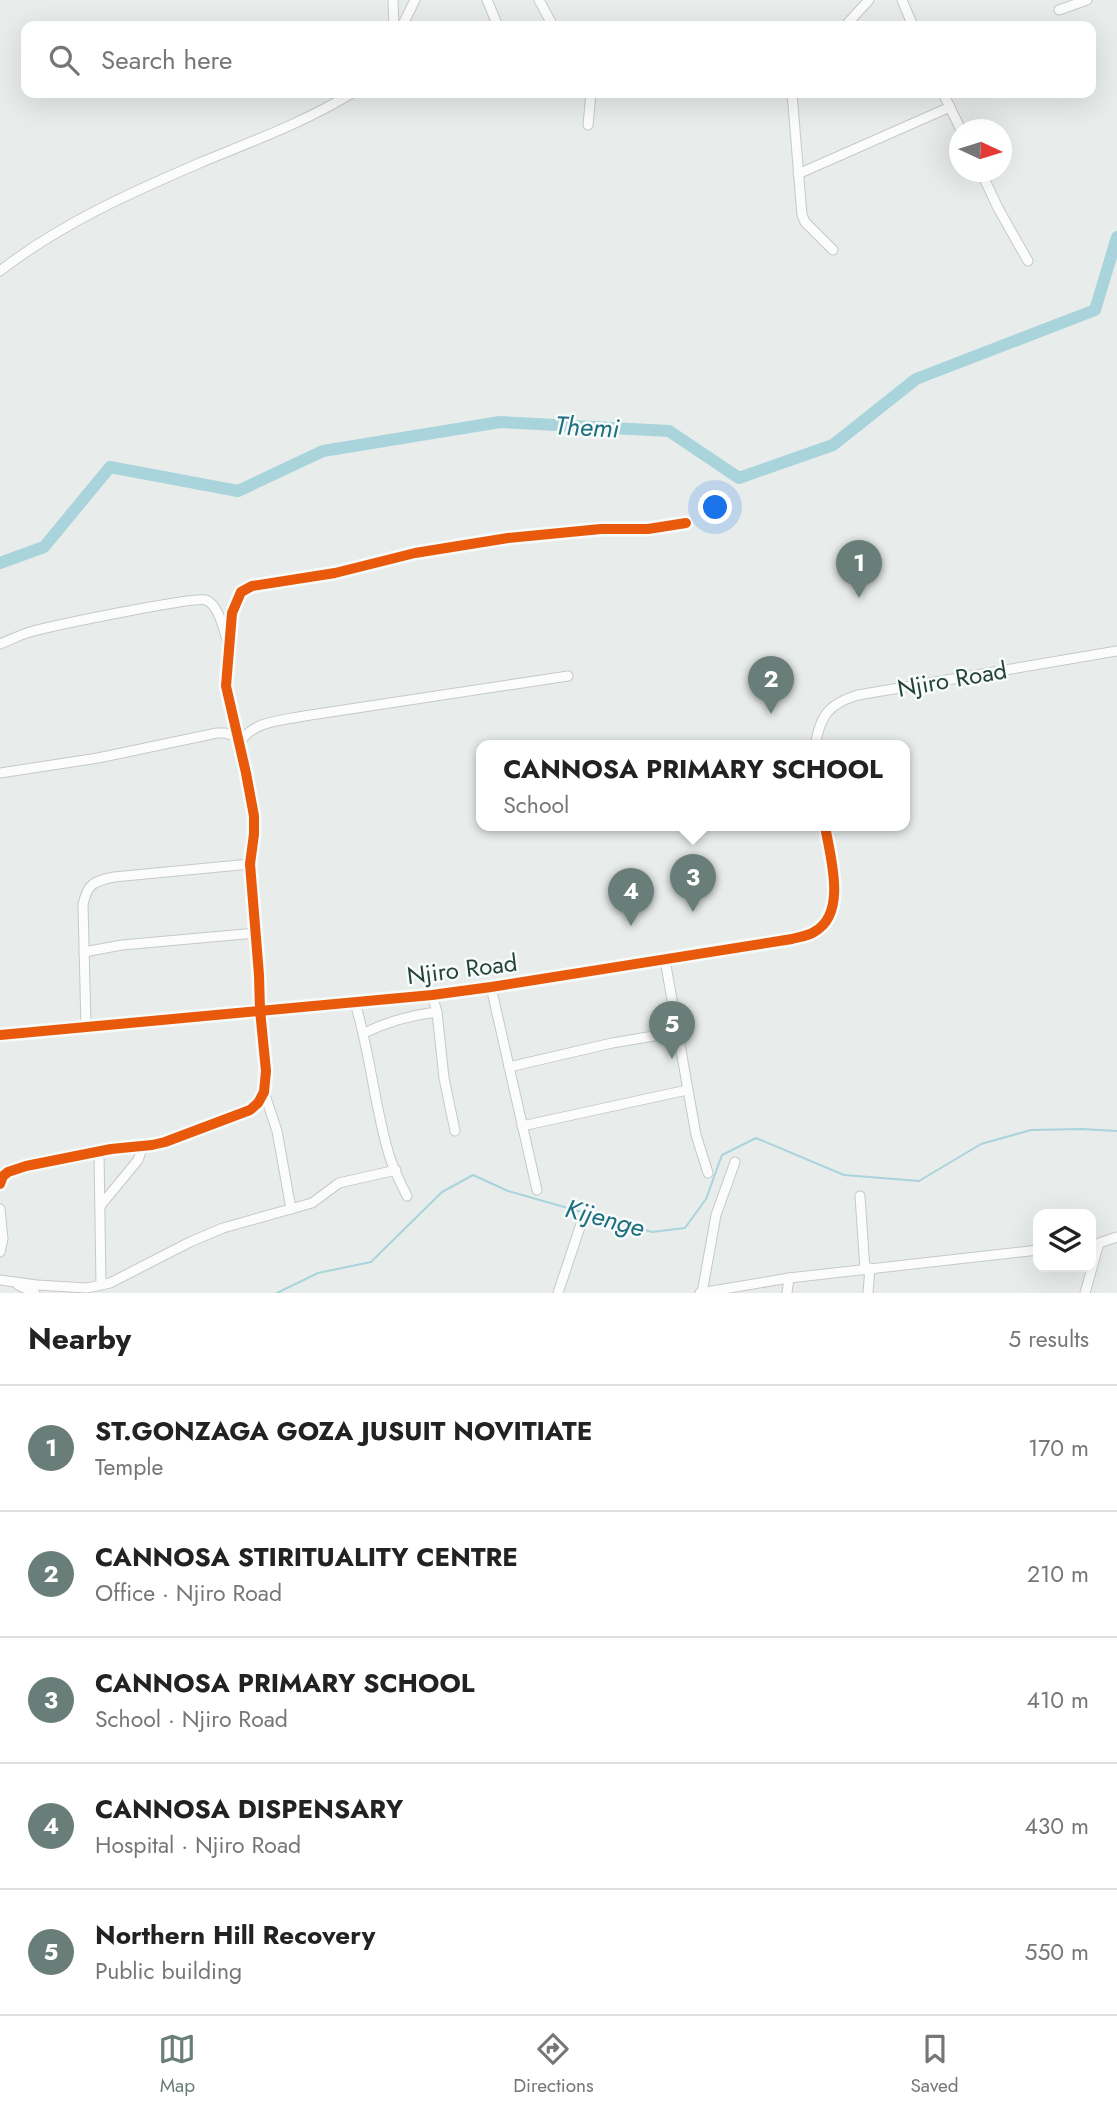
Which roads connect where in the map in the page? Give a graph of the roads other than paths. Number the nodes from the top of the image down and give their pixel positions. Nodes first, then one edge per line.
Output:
1 (393, 0) edge
2 (415, 0) edge
3 (487, 0) edge
4 (539, 0) edge
5 (869, 0) edge
6 (902, 0) edge
7 (1087, 0) edge
8 (1059, 10) dead end
9 (394, 21) edge
10 (404, 21) edge
11 (496, 21) edge
12 (550, 21) edge
13 (850, 21) edge
14 (909, 21) edge
15 (342, 98) edge
16 (591, 98) edge
17 (792, 98) edge
18 (946, 98) edge
19 (950, 107) junction
20 (956, 119) edge
21 (588, 125) dead end
22 (798, 174) junction
23 (986, 182) edge
24 (833, 250) dead end
25 (1028, 261) dead end
26 (0, 271) edge
27 (687, 523) dead end
28 (0, 644) edge
29 (230, 648) junction
30 (1117, 651) edge
31 (568, 676) dead end
32 (238, 740) junction
33 (816, 740) edge
34 (0, 773) edge
35 (826, 831) edge
36 (250, 864) junction
37 (256, 933) junction
38 (84, 952) junction
39 (665, 960) junction
40 (491, 988) junction
41 (432, 995) junction
42 (355, 1003) junction
43 (260, 1010) junction
44 (437, 1013) junction
45 (86, 1027) junction
46 (678, 1032) junction
47 (364, 1033) junction
48 (0, 1035) edge
49 (509, 1067) junction
50 (687, 1090) junction
51 (264, 1092) junction
52 (522, 1126) junction
53 (455, 1131) dead end
54 (143, 1146) junction
55 (99, 1152) junction
56 (735, 1162) dead end
57 (396, 1170) junction
58 (708, 1173) dead end
59 (0, 1184) edge
60 (537, 1190) dead end
61 (407, 1196) dead end
62 (860, 1196) dead end
63 (101, 1205) junction
64 (0, 1209) edge
65 (291, 1209) junction
66 (582, 1221) dead end
67 (1117, 1237) edge
68 (1096, 1244) edge
69 (1033, 1251) edge
70 (0, 1252) edge
71 (867, 1269) junction
72 (1089, 1272) edge
73 (789, 1278) junction
74 (0, 1280) edge
75 (13, 1282) junction
76 (93, 1289) edge
77 (35, 1293) edge
78 (558, 1293) edge
79 (701, 1293) edge
80 (787, 1293) edge
81 (868, 1293) edge
82 (1084, 1293) edge

1 - 9 street
2 - 10 street
3 - 11 street
4 - 12 street
5 - 13 street
6 - 14 street
7 - 8 street
15 - 26 street
16 - 21 street
17 - 22 street
18 - 19 street
19 - 20 street
19 - 22 street
22 - 24 street
23 - 25 street
27 - 29 street
28 - 29 street
29 - 32 street
30 - 33 street, Njiro Road
31 - 32 street
32 - 34 street
32 - 36 street
35 - 39 street, Njiro Road
36 - 37 street
36 - 38 street
37 - 38 street
37 - 43 street
38 - 45 street
39 - 40 street, Njiro Road
39 - 46 street
40 - 41 street, Njiro Road
40 - 49 street
41 - 42 street, Njiro Road
41 - 44 street
42 - 43 street, Njiro Road
42 - 47 street
43 - 45 street, Njiro Road
43 - 51 street
44 - 47 street
44 - 53 street
45 - 48 street, Njiro Road
46 - 49 street
46 - 50 street
47 - 57 street
49 - 52 street
50 - 52 street
50 - 58 street
51 - 54 street
51 - 65 street
52 - 60 street
54 - 55 street
54 - 63 street
55 - 59 street
55 - 63 street
56 - 79 street
57 - 61 street
57 - 65 street
62 - 71 street
63 - 76 street
64 - 70 street
65 - 76 street
66 - 78 street
67 - 68 street
69 - 71 street
71 - 73 street
71 - 81 street
72 - 82 street
73 - 79 street
73 - 80 street
74 - 75 street
75 - 76 street
75 - 77 street

